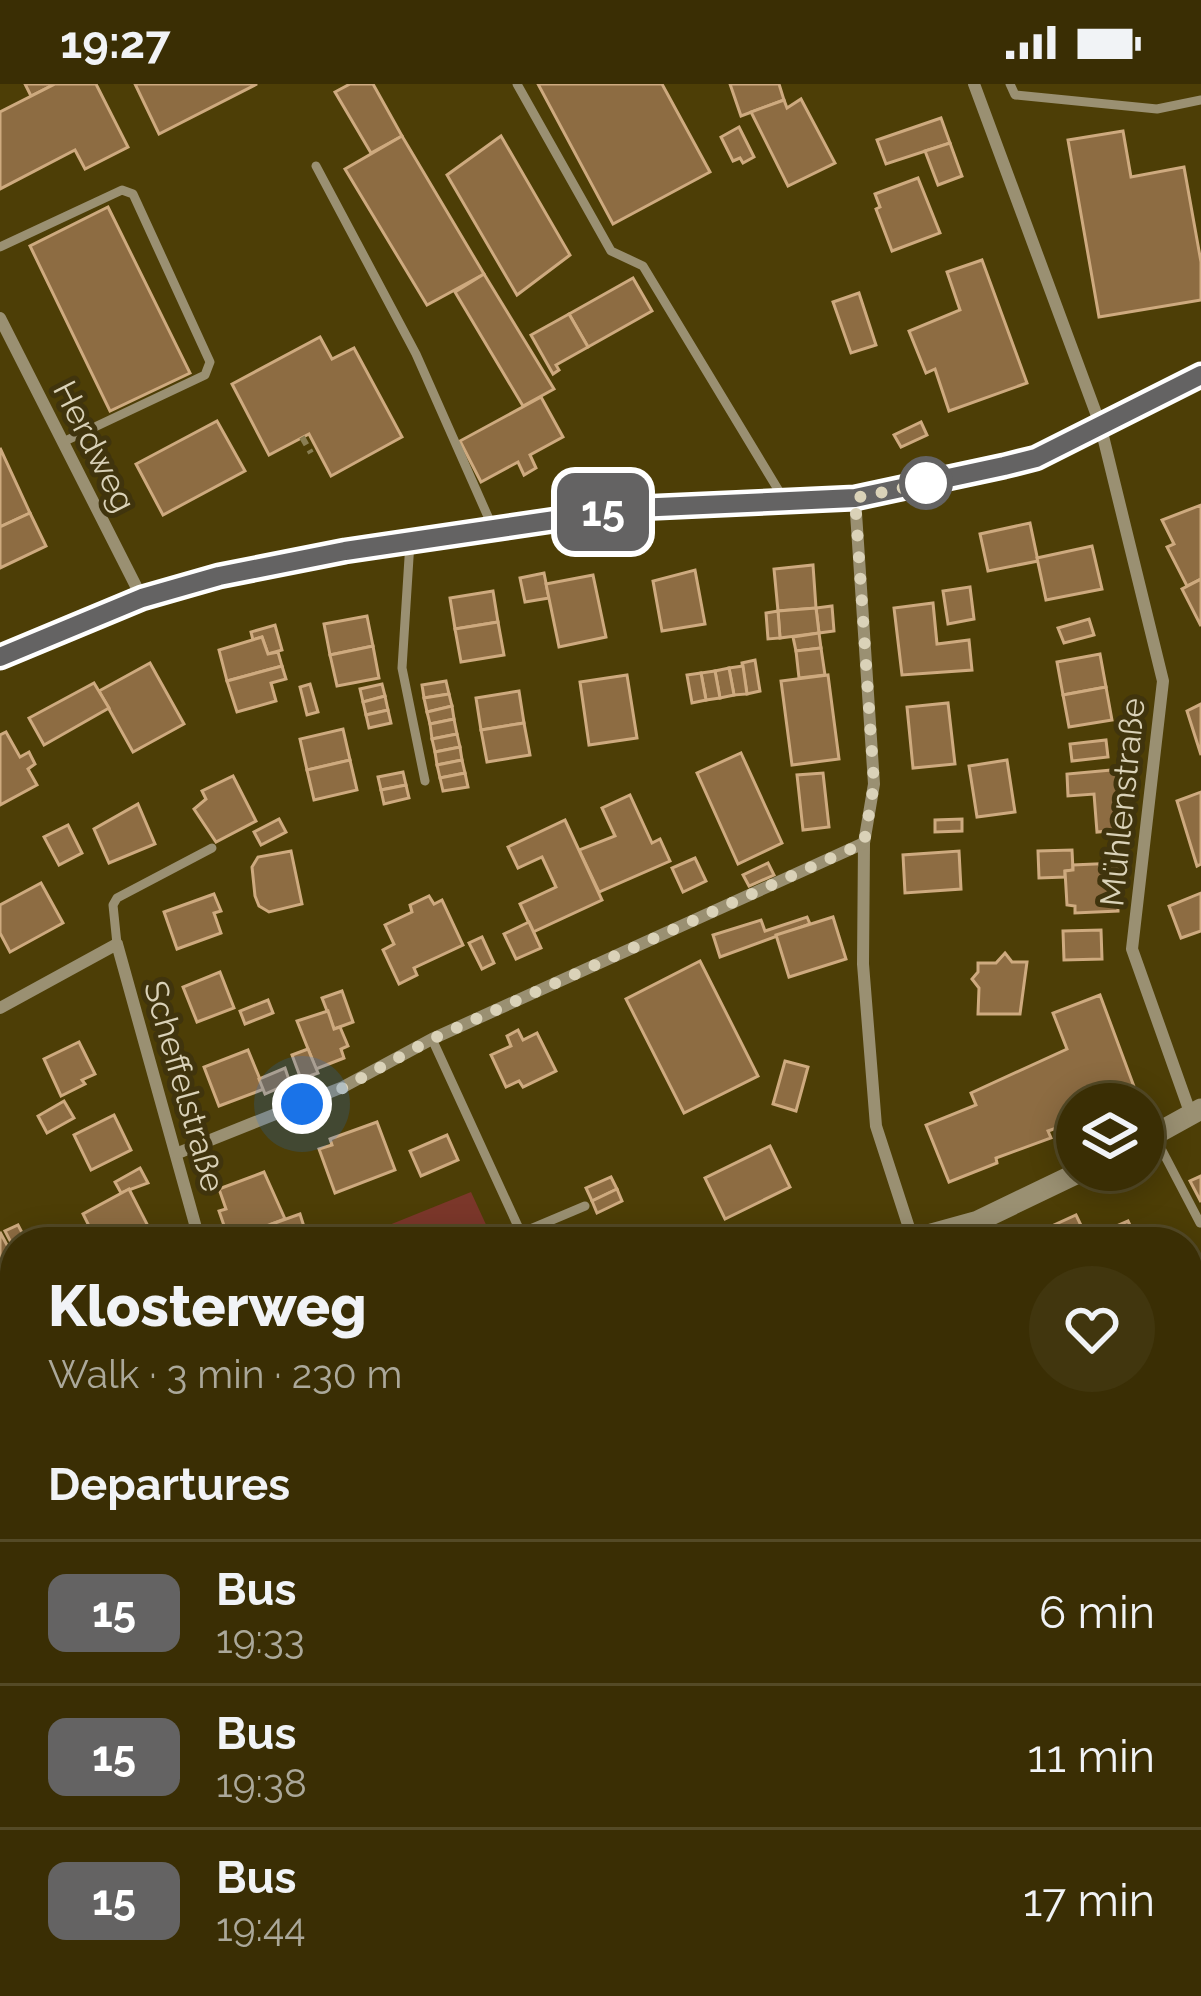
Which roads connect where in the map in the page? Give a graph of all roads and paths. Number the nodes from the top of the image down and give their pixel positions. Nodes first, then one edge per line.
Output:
1 (517, 84) edge
2 (974, 84) edge
3 (1010, 84) edge
4 (1201, 100) edge
5 (316, 166) dead end
6 (0, 247) edge
7 (0, 318) edge
8 (1201, 375) edge
9 (1100, 424) junction
10 (302, 437) dead end
11 (63, 442) junction
12 (310, 453) dead end
13 (855, 498) junction
14 (785, 501) junction
15 (493, 528) junction
16 (410, 542) junction
17 (142, 598) junction
18 (0, 657) edge
19 (425, 782) dead end
20 (864, 843) junction
21 (212, 848) dead end
22 (117, 944) junction
23 (0, 1008) edge
24 (432, 1039) junction
25 (1196, 1112) edge
26 (1164, 1130) edge
27 (178, 1153) junction
28 (1164, 1163) edge
29 (1056, 1183) edge
30 (585, 1206) dead end
31 (1200, 1222) edge
32 (195, 1227) edge
33 (518, 1227) edge
34 (535, 1227) edge
35 (903, 1227) edge
36 (956, 1227) edge

1 - 14 lane
2 - 9 street, Mühlenstraße
3 - 4 lane
5 - 15 lane
6 - 11 lane
7 - 11 street, Herdweg
8 - 9 street
9 - 13 street
9 - 25 street, Mühlenstraße
10 - 12 path
11 - 17 street, Herdweg
13 - 14 street
13 - 20 street
14 - 15 street
15 - 16 street
16 - 17 street
16 - 19 lane
17 - 18 street
20 - 24 street
20 - 35 street
21 - 22 lane, Scheffelstraße
22 - 23 street, Scheffelstraße
22 - 27 street, Scheffelstraße
24 - 27 street
24 - 33 lane
25 - 26 street
27 - 32 street, Scheffelstraße
28 - 31 lane
29 - 36 street
30 - 34 lane

